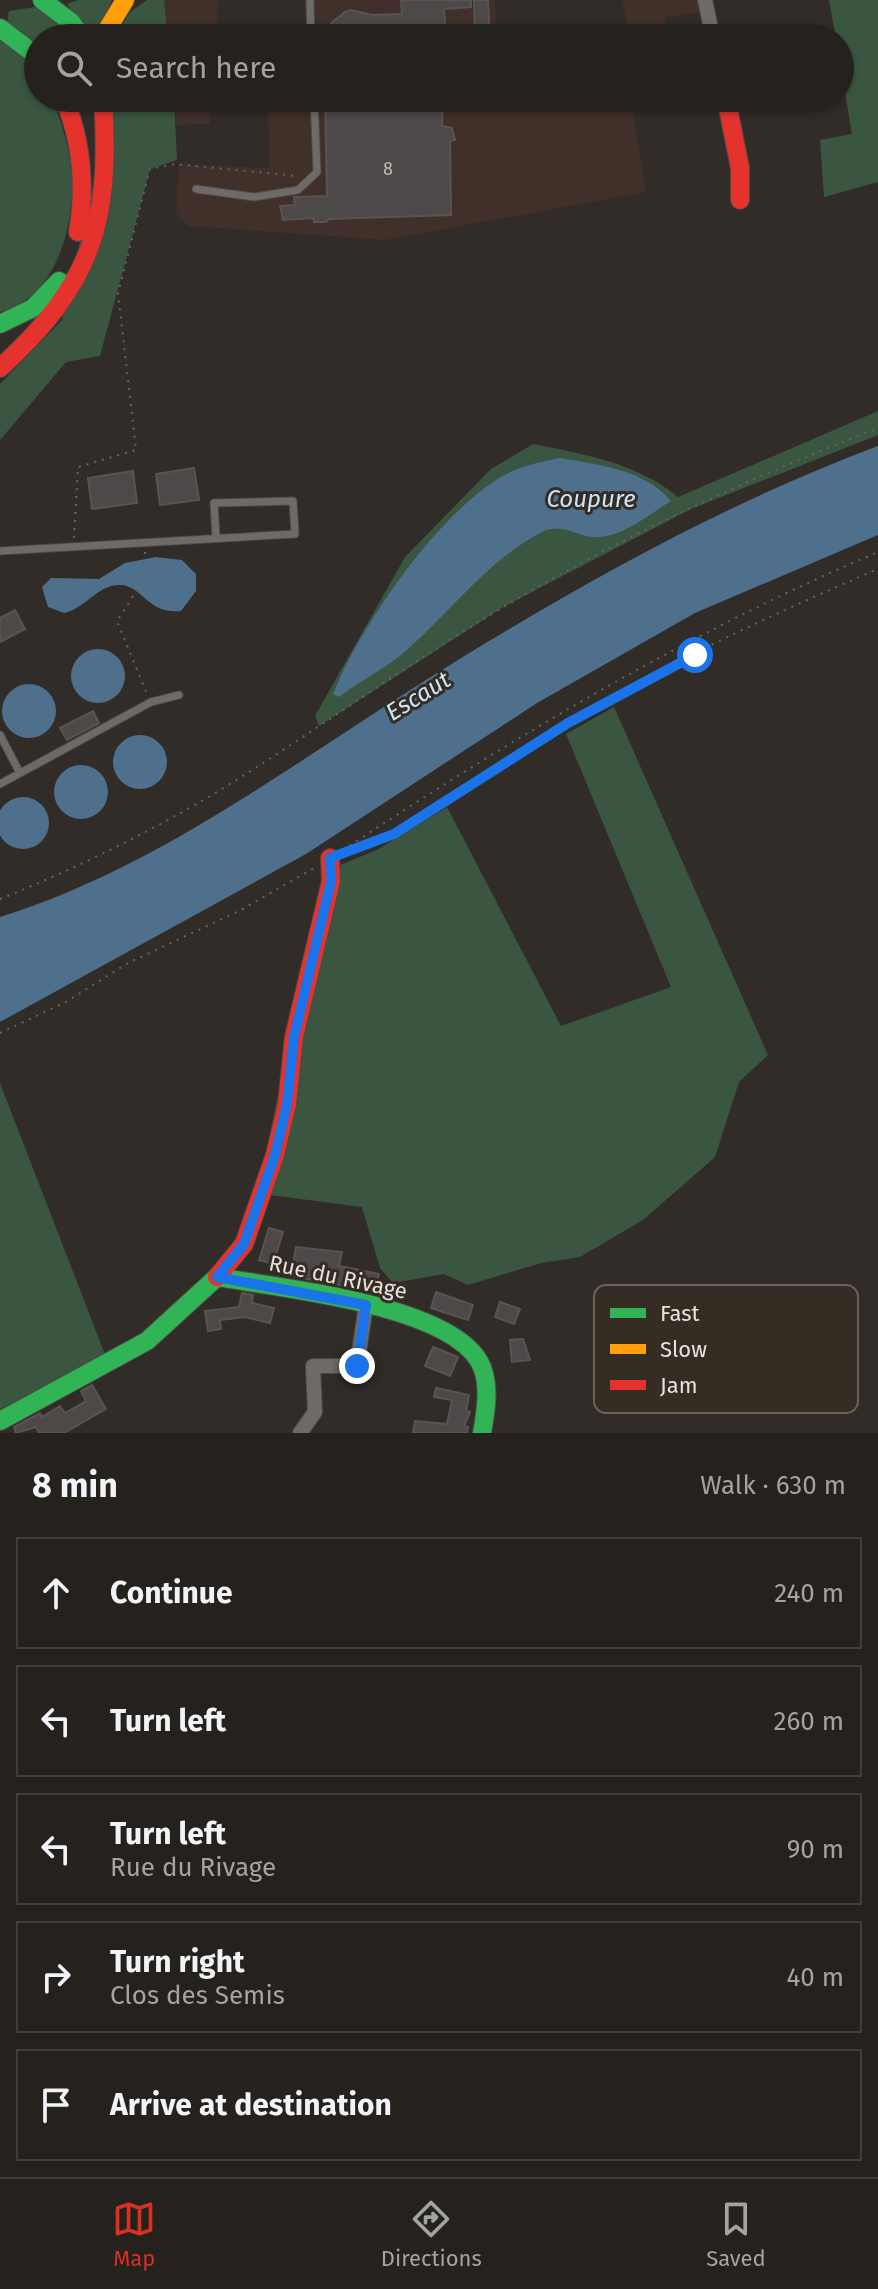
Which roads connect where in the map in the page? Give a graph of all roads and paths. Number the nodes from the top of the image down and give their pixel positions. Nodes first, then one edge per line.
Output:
1 (42, 0) edge
2 (125, 0) edge
3 (310, 0) edge
4 (705, 0) edge
5 (72, 24) edge
6 (110, 24) edge
7 (311, 24) edge
8 (710, 24) edge
9 (0, 28) edge
10 (24, 46) edge
11 (69, 112) edge
12 (103, 112) edge
13 (315, 112) edge
14 (729, 112) edge
15 (309, 180) junction
16 (196, 189) dead end
17 (740, 200) dead end
18 (0, 324) edge
19 (0, 368) edge
20 (878, 428) edge
21 (216, 537) junction
22 (73, 546) junction
23 (0, 551) edge
24 (145, 552) dead end
25 (878, 552) edge
26 (878, 569) edge
27 (179, 695) dead end
28 (151, 702) junction
29 (0, 735) edge
30 (20, 773) junction
31 (0, 784) edge
32 (354, 843) dead end
33 (330, 858) joint
34 (311, 869) dead end
35 (0, 899) edge
36 (0, 1033) edge
37 (217, 1277) junction
38 (366, 1305) junction
39 (0, 1421) edge
40 (300, 1433) edge
41 (482, 1433) edge

1 - 5 main road
2 - 6 main road
3 - 7 lane
4 - 8 street
9 - 10 main road
11 - 18 main road
12 - 19 main road
13 - 15 lane
14 - 17 main road
15 - 16 lane
15 - 22 path
20 - 35 path
21 - 21 lane
21 - 22 lane
22 - 23 lane
24 - 28 path
25 - 32 path
26 - 33 path
27 - 28 lane
28 - 30 lane
29 - 30 lane
30 - 31 lane
33 - 37 main road
34 - 36 path
37 - 38 main road, Rue du Rivage
37 - 39 main road
38 - 40 street
38 - 41 main road, Rue du Rivage

